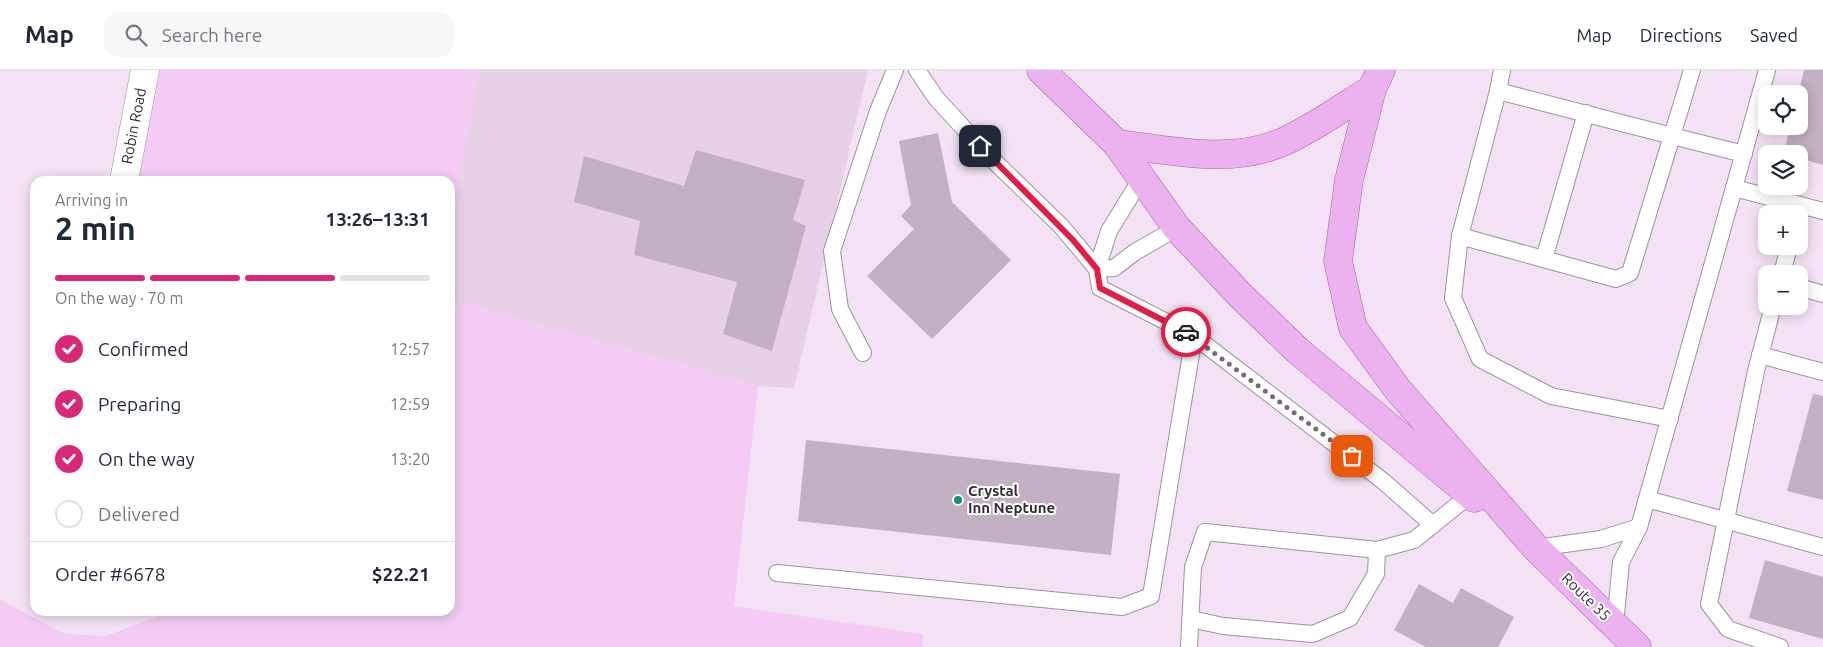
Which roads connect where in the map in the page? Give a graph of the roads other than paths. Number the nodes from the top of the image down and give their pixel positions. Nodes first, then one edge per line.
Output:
1 (145, 70) edge
2 (895, 70) edge
3 (917, 70) edge
4 (1041, 70) edge
5 (1502, 70) edge
6 (1692, 70) edge
7 (1767, 70) edge
8 (1376, 80) edge
9 (1498, 91) junction
10 (1586, 113) junction
11 (1672, 136) junction
12 (1117, 144) junction
13 (1744, 154) junction
14 (125, 176) edge
15 (1141, 179) junction
16 (1734, 188) junction
17 (1784, 205) edge
18 (1808, 210) edge
19 (1823, 211) edge
20 (1177, 228) junction
21 (1460, 236) junction
22 (1544, 259) junction
23 (1097, 269) junction
24 (1808, 290) edge
25 (1823, 294) edge
26 (1771, 315) edge
27 (1194, 336) junction
28 (863, 353) dead end
29 (1760, 355) junction
30 (1823, 372) edge
31 (1670, 419) junction
32 (1470, 495) junction
33 (1647, 499) junction
34 (1726, 520) junction
35 (1433, 525) junction
36 (1640, 527) junction
37 (1823, 547) edge
38 (1536, 548) junction
39 (1377, 550) junction
40 (777, 573) dead end
41 (1191, 619) junction
42 (1615, 625) junction
43 (1190, 647) edge
44 (1637, 647) edge
45 (1780, 647) edge

1 - 14 street, Robin Road
2 - 28 lane
3 - 23 lane
4 - 12 main road
5 - 9 lane
6 - 11 lane
7 - 13 lane
8 - 12 main road
8 - 38 main road
9 - 10 lane
9 - 21 lane
10 - 11 lane
10 - 22 lane
11 - 13 lane
11 - 22 lane
12 - 15 main road
13 - 16 lane
15 - 20 main road
15 - 23 lane
16 - 17 lane
16 - 31 lane
18 - 19 lane
20 - 23 lane
20 - 32 main road
21 - 22 lane
21 - 31 lane
23 - 27 lane
24 - 25 lane
26 - 29 lane
27 - 35 lane
27 - 40 lane
29 - 30 lane
29 - 34 lane
31 - 33 lane
32 - 35 lane
32 - 38 main road
33 - 34 lane
33 - 36 lane
34 - 37 lane
34 - 45 lane
35 - 39 lane
36 - 38 lane
36 - 42 lane
38 - 42 main road, Route 35
39 - 41 lane
39 - 41 lane
41 - 43 lane
42 - 44 main road, Route 35

